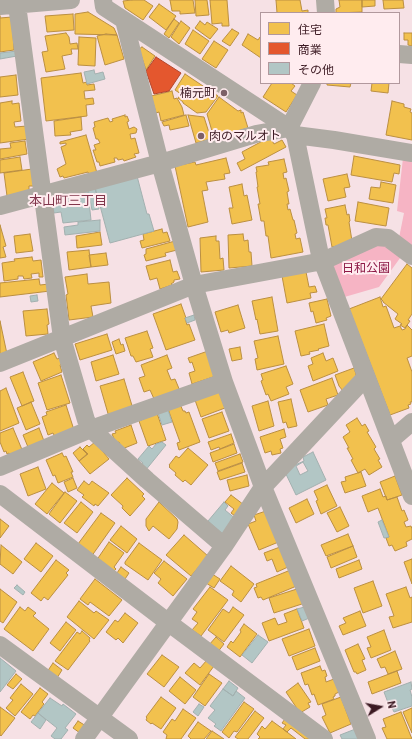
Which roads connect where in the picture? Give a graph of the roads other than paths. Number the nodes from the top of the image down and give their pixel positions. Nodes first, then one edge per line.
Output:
1 (71, 0) edge
2 (103, 0) edge
3 (325, 0) edge
4 (9, 5) edge
5 (326, 12) edge
6 (124, 20) junction
7 (400, 54) edge
8 (412, 55) edge
9 (312, 84) edge
10 (292, 131) junction
11 (412, 153) edge
12 (160, 163) junction
13 (43, 194) junction
14 (0, 206) edge
15 (412, 256) edge
16 (323, 261) junction
17 (194, 285) junction
18 (62, 338) junction
19 (0, 363) edge
20 (366, 377) junction
21 (224, 382) junction
22 (412, 422) edge
23 (91, 429) junction
24 (391, 440) junction
25 (0, 468) edge
26 (263, 487) junction
27 (0, 494) edge
28 (412, 496) edge
29 (224, 546) junction
30 (169, 623) junction
31 (0, 645) edge
32 (100, 717) junction
33 (84, 739) edge
34 (129, 739) edge
35 (324, 739) edge
36 (367, 739) edge

1 - 4 street
2 - 6 street
3 - 5 street
4 - 13 street
6 - 10 street
6 - 12 street
7 - 8 street
9 - 10 street
10 - 11 street
10 - 12 street
10 - 16 street
12 - 13 street
12 - 17 street
13 - 14 street
13 - 18 street
15 - 16 street
16 - 17 street
16 - 20 street
17 - 18 street
17 - 21 street
18 - 19 street
18 - 23 street
20 - 24 street
20 - 26 street
21 - 23 street
21 - 26 street
22 - 24 street
23 - 25 street
23 - 29 street
24 - 28 street
26 - 29 street
26 - 36 street
27 - 30 street
29 - 30 street
30 - 32 street
30 - 35 street
31 - 32 street
32 - 33 street
32 - 34 street

